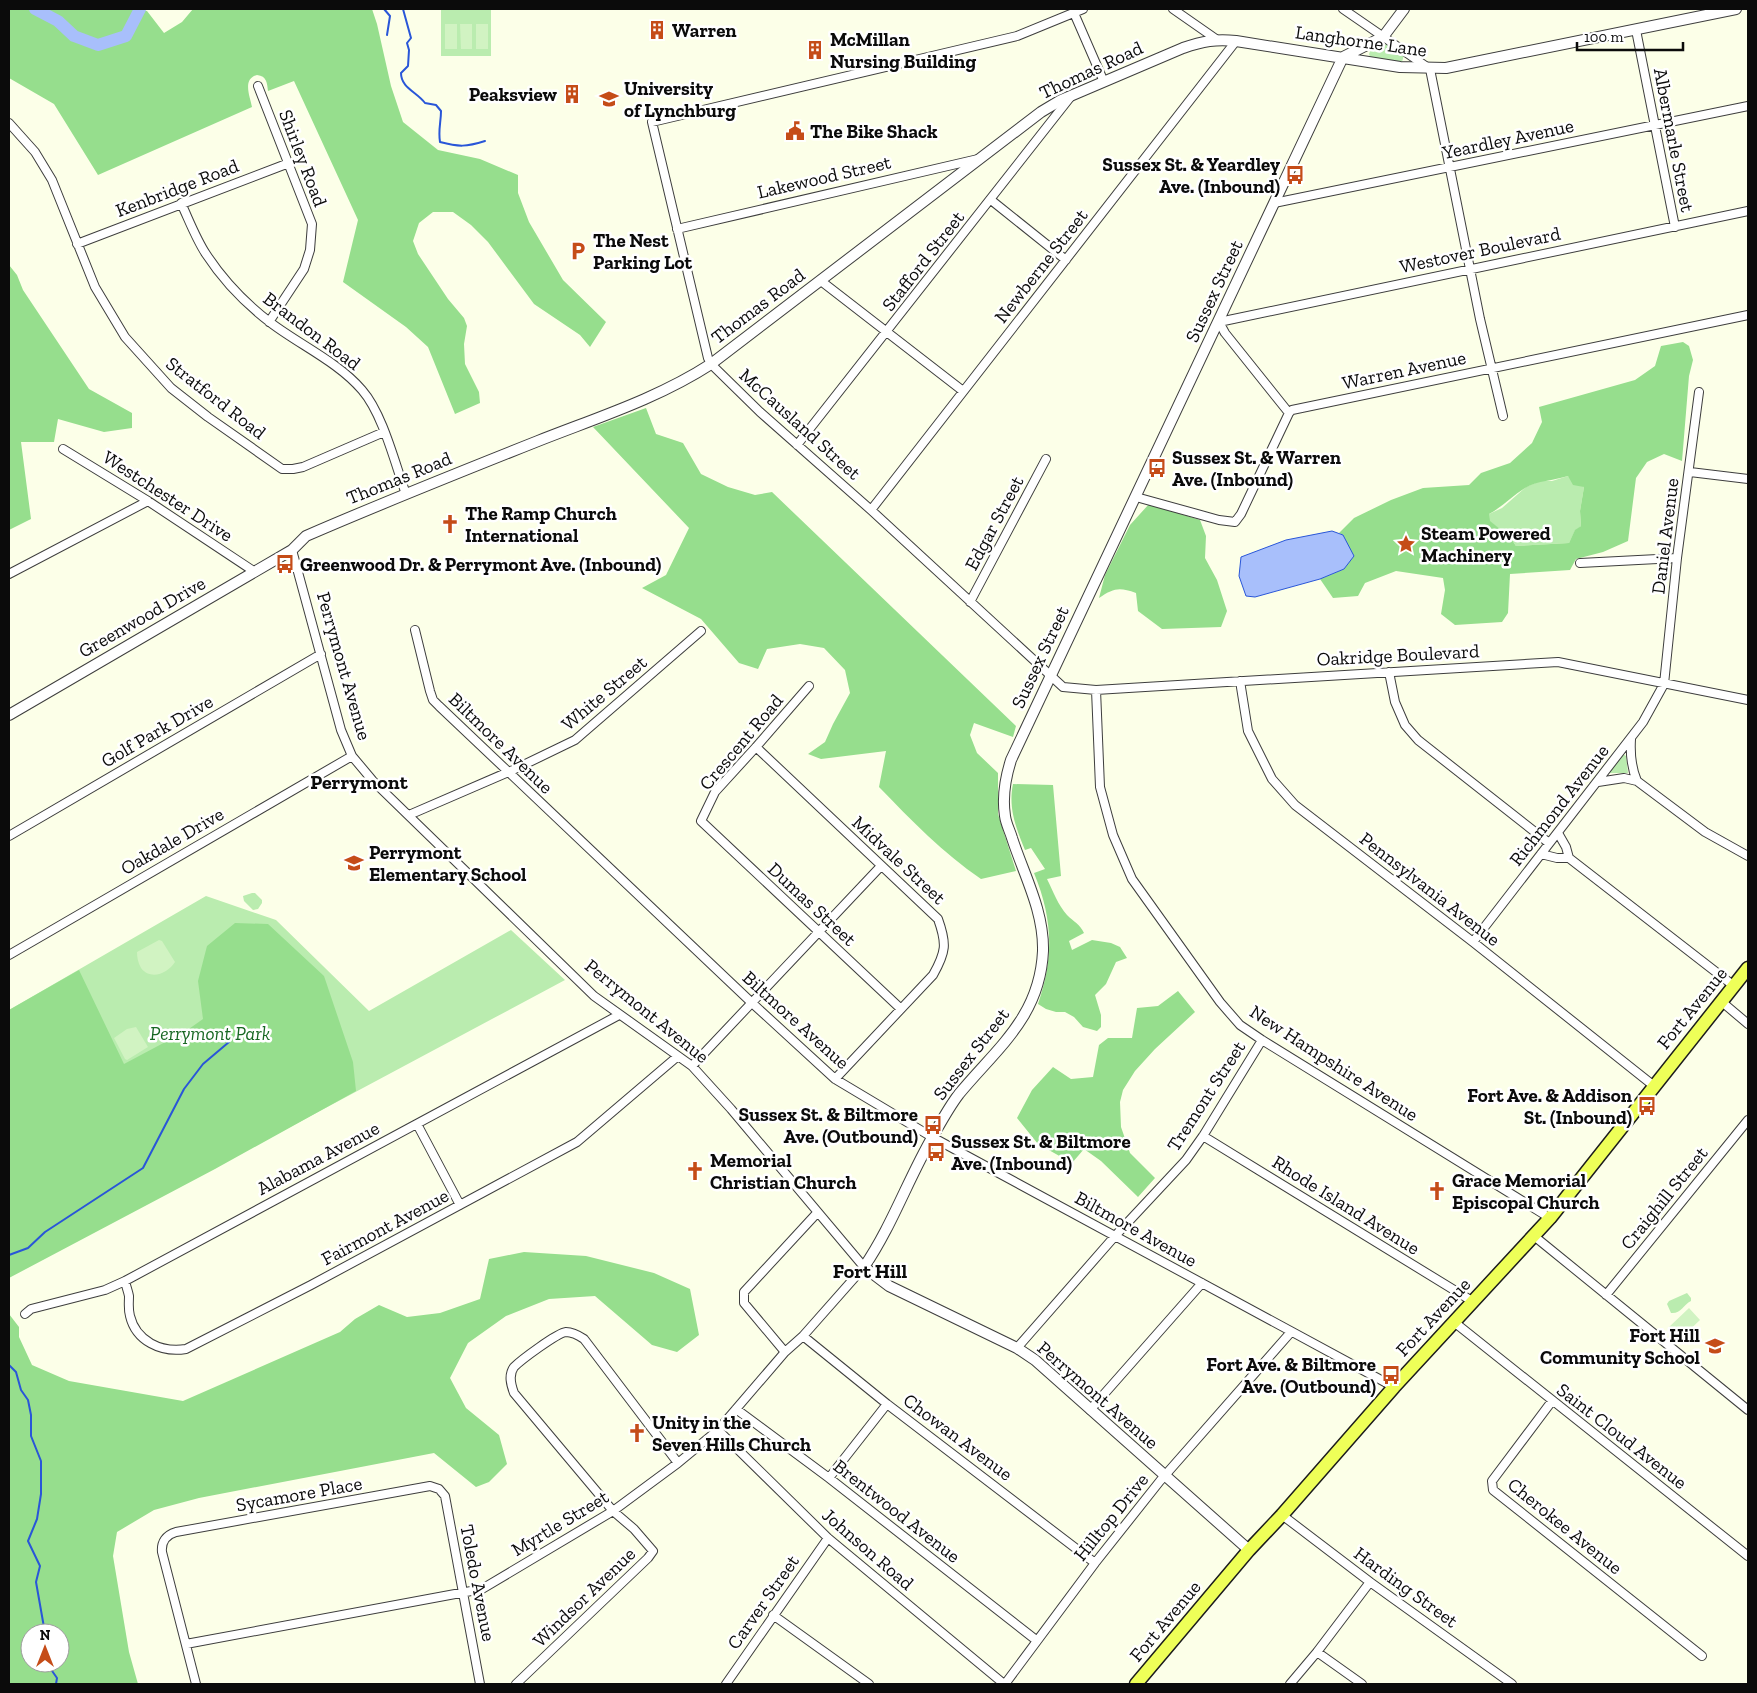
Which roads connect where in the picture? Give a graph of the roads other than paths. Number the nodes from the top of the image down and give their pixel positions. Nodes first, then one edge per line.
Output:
1 (1083, 9) edge
2 (1173, 9) edge
3 (1343, 9) edge
4 (1404, 9) edge
5 (1736, 9) edge
6 (1074, 13) junction
7 (1636, 30) junction
8 (1383, 36) junction
9 (1216, 39) junction
10 (1236, 41) junction
11 (1343, 57) junction
12 (1430, 68) junction
13 (1104, 82) junction
14 (258, 86) dead end
15 (1072, 96) junction
16 (1748, 106) edge
17 (9, 123) edge
18 (1655, 125) junction
19 (980, 158) junction
20 (289, 163) junction
21 (1449, 167) junction
22 (991, 200) junction
23 (1274, 203) junction
24 (181, 204) junction
25 (1748, 211) edge
26 (1675, 227) junction
27 (677, 229) junction
28 (77, 244) junction
29 (1066, 260) junction
30 (1470, 269) junction
31 (821, 281) junction
32 (1748, 315) edge
33 (269, 322) junction
34 (1219, 322) junction
35 (887, 332) junction
36 (711, 364) junction
37 (1491, 368) junction
38 (963, 391) junction
39 (1699, 392) dead end
40 (1288, 413) junction
41 (1502, 416) dead end
42 (384, 432) junction
43 (797, 445) junction
44 (63, 449) dead end
45 (1046, 459) dead end
46 (1690, 472) junction
47 (1748, 479) edge
48 (406, 494) junction
49 (1136, 497) junction
50 (148, 501) junction
51 (871, 510) junction
52 (292, 550) junction
53 (1677, 558) junction
54 (1580, 563) dead end
55 (255, 572) junction
56 (9, 574) edge
57 (970, 602) junction
58 (415, 630) dead end
59 (701, 631) dead end
60 (321, 654) junction
61 (1389, 672) junction
62 (1051, 675) junction
63 (1240, 681) junction
64 (1664, 684) junction
65 (809, 686) dead end
66 (1096, 690) junction
67 (1748, 700) edge
68 (9, 715) edge
69 (1631, 738) junction
70 (756, 748) junction
71 (352, 756) junction
72 (508, 772) junction
73 (1637, 781) junction
74 (1598, 782) junction
75 (409, 815) junction
76 (701, 822) joint
77 (1558, 833) junction
78 (9, 836) edge
79 (1549, 843) junction
80 (1541, 854) junction
81 (1748, 856) edge
82 (1568, 858) junction
83 (881, 866) junction
84 (818, 933) junction
85 (1474, 942) junction
86 (9, 955) edge
87 (1748, 968) edge
88 (1734, 986) junction
89 (751, 1002) junction
90 (1722, 1002) junction
91 (901, 1009) junction
92 (620, 1015) junction
93 (1748, 1024) edge
94 (1262, 1040) junction
95 (678, 1056) junction
96 (692, 1066) junction
97 (835, 1079) junction
98 (1654, 1086) junction
99 (1748, 1120) edge
100 (417, 1124) junction
101 (1204, 1136) junction
102 (932, 1137) junction
103 (460, 1205) junction
104 (817, 1212) junction
105 (1550, 1218) junction
106 (1115, 1236) junction
107 (1534, 1236) junction
108 (864, 1267) junction
109 (124, 1281) junction
110 (1202, 1283) junction
111 (1606, 1295) junction
112 (1472, 1301) junction
113 (25, 1314) dead end
114 (1454, 1322) junction
115 (1291, 1332) junction
116 (803, 1336) junction
117 (1016, 1348) junction
118 (785, 1352) junction
119 (1394, 1387) junction
120 (1552, 1401) junction
121 (887, 1404) junction
122 (736, 1409) junction
123 (1090, 1410) junction
124 (1748, 1410) edge
125 (718, 1430) junction
126 (678, 1463) junction
127 (1164, 1476) junction
128 (829, 1478) junction
129 (439, 1489) joint
130 (613, 1511) junction
131 (1282, 1515) junction
132 (828, 1538) junction
133 (1249, 1550) junction
134 (1748, 1556) edge
135 (1095, 1563) junction
136 (1370, 1582) junction
137 (463, 1594) junction
138 (773, 1615) junction
139 (1036, 1640) junction
140 (186, 1644) junction
141 (1317, 1652) junction
142 (1702, 1656) dead end
143 (196, 1684) edge
144 (480, 1684) edge
145 (516, 1684) edge
146 (726, 1684) edge
147 (868, 1684) edge
148 (1005, 1684) edge
149 (1136, 1684) edge
150 (1290, 1684) edge
151 (1362, 1684) edge
152 (1512, 1684) edge

1 - 6 street
2 - 9 street
3 - 8 street
4 - 8 street
5 - 7 street, Langhorne Lane
6 - 13 street
6 - 27 street, McCausland Street
7 - 12 street, Langhorne Lane
7 - 18 street, Albermarle Street
8 - 11 street
8 - 12 street
9 - 10 street, Langhorne Lane
9 - 13 street, Thomas Road
10 - 11 street, Langhorne Lane
10 - 29 street, Newberne Street
11 - 12 street, Langhorne Lane
11 - 23 street, Sussex Street
12 - 21 street
13 - 15 street, Thomas Road
14 - 20 street, Shirley Road
15 - 19 street, Thomas Road
15 - 22 street, Stafford Street
16 - 18 street, Yeardley Avenue
17 - 28 street, Stratford Road
18 - 21 street, Yeardley Avenue
18 - 26 street, Albermarle Street
19 - 27 street, Lakewood Street
19 - 31 street, Thomas Road
20 - 24 street, Kenbridge Road
20 - 33 street, Shirley Road
21 - 23 street, Yeardley Avenue
21 - 30 street
22 - 29 street
22 - 35 street, Stafford Street
23 - 34 street, Sussex Street
24 - 28 street, Kenbridge Road
24 - 33 street, Brandon Road
25 - 26 street, Westover Boulevard
26 - 30 street, Westover Boulevard
27 - 36 street, McCausland Street
28 - 42 street, Stratford Road
29 - 38 street, Newberne Street
30 - 34 street, Westover Boulevard
30 - 37 street
31 - 35 street
31 - 36 street, Thomas Road
32 - 37 street, Warren Avenue
33 - 42 street, Brandon Road
34 - 40 street
34 - 49 street, Sussex Street
35 - 38 street
35 - 43 street, Stafford Street
36 - 43 street, McCausland Street
36 - 48 street, Thomas Road
37 - 40 street, Warren Avenue
37 - 41 street
38 - 51 street, Newberne Street
39 - 46 street, Daniel Avenue
40 - 49 street
42 - 48 street, Brandon Road
43 - 51 street, McCausland Street
44 - 50 street, Westchester Drive
45 - 57 street, Edgar Street
46 - 47 street
46 - 53 street, Daniel Avenue
48 - 52 street, Thomas Road
49 - 62 street, Sussex Street
50 - 55 street, Westchester Drive
50 - 56 street
51 - 57 street, McCausland Street
52 - 55 street, Greenwood Drive
52 - 60 street, Perrymont Avenue
53 - 54 street
53 - 64 street, Daniel Avenue
55 - 68 street, Greenwood Drive
57 - 62 street, McCausland Street
58 - 72 street, Biltmore Avenue
59 - 72 street, White Street
60 - 71 street, Perrymont Avenue
60 - 78 street, Golf Park Drive
61 - 63 street, Oakridge Boulevard
61 - 64 street, Oakridge Boulevard
61 - 79 street
62 - 66 street, Oakridge Boulevard
62 - 102 street, Sussex Street
63 - 66 street, Oakridge Boulevard
63 - 85 street, Pennsylvania Avenue
64 - 67 street, Oakridge Boulevard
64 - 69 street, Richmond Avenue
65 - 70 street, Crescent Road
66 - 94 street, New Hampshire Avenue
69 - 73 street
69 - 74 street, Richmond Avenue
70 - 76 street, Crescent Road
70 - 83 street, Midvale Street
71 - 75 street, Perrymont Avenue
71 - 86 street, Oakdale Drive
72 - 75 street, White Street
72 - 89 street, Biltmore Avenue
73 - 74 street
73 - 81 street
74 - 77 street, Richmond Avenue
75 - 92 street, Perrymont Avenue
76 - 84 street, Dumas Street
77 - 79 street, Richmond Avenue
77 - 82 street
79 - 80 street, Richmond Avenue
80 - 82 street
80 - 85 street, Richmond Avenue
82 - 88 street
83 - 84 street
83 - 91 street, Midvale Street
84 - 89 street
84 - 91 street, Dumas Street
85 - 98 street, Pennsylvania Avenue
87 - 88 main road, Fort Avenue
88 - 90 main road, Fort Avenue
89 - 96 street
89 - 97 street, Biltmore Avenue
90 - 93 street
90 - 98 main road, Fort Avenue
91 - 97 street, Midvale Street
92 - 95 street, Perrymont Avenue
92 - 100 street, Alabama Avenue
94 - 101 street, Tremont Street
94 - 105 street, New Hampshire Avenue
95 - 96 street, Perrymont Avenue
95 - 103 street, Fairmont Avenue
96 - 104 street, Perrymont Avenue
97 - 102 street, Biltmore Avenue
98 - 105 main road, Fort Avenue
99 - 111 street, Craighill Street
100 - 103 street
100 - 109 street, Alabama Avenue
101 - 106 street, Tremont Street
101 - 112 street, Rhode Island Avenue
102 - 106 street, Biltmore Avenue
102 - 108 street, Sussex Street
103 - 109 street, Fairmont Avenue
104 - 108 street, Perrymont Avenue
104 - 118 street
105 - 107 main road, Fort Avenue
106 - 110 street, Biltmore Avenue
106 - 117 street, Tremont Street
107 - 111 street
107 - 112 main road, Fort Avenue
108 - 116 street, Myrtle Street
108 - 117 street, Perrymont Avenue
109 - 113 street, Alabama Avenue
110 - 115 street, Biltmore Avenue
110 - 123 street
111 - 124 street
112 - 114 main road, Fort Avenue
114 - 119 main road, Fort Avenue
114 - 120 street, Saint Cloud Avenue
115 - 119 street, Biltmore Avenue
115 - 127 street, Hilltop Drive
116 - 118 street, Myrtle Street
116 - 121 street, Chowan Avenue
117 - 123 street, Perrymont Avenue
118 - 122 street, Myrtle Street
119 - 131 main road, Fort Avenue
120 - 134 street, Saint Cloud Avenue
120 - 142 street, Cherokee Avenue
121 - 128 street
121 - 135 street, Chowan Avenue
122 - 125 street, Myrtle Street
122 - 128 street, Brentwood Avenue
123 - 127 street, Perrymont Avenue
125 - 126 street, Myrtle Street
125 - 132 street, Johnson Road
126 - 130 street, Myrtle Street
126 - 130 street, Windsor Avenue
127 - 133 street, Perrymont Avenue
127 - 135 street, Hilltop Drive
128 - 139 street, Brentwood Avenue
129 - 137 street, Toledo Avenue
129 - 140 street, Sycamore Place
130 - 137 street, Myrtle Street
130 - 145 street, Windsor Avenue
131 - 133 main road, Fort Avenue
131 - 136 street, Harding Street
132 - 138 street, Carver Street
132 - 148 street, Johnson Road
133 - 149 main road, Fort Avenue
135 - 139 street, Hilltop Drive
136 - 141 street
136 - 152 street, Harding Street
137 - 140 street, Myrtle Street
137 - 144 street, Toledo Avenue
138 - 146 street, Carver Street
138 - 147 street
139 - 148 street, Hilltop Drive
140 - 143 street
141 - 150 street
141 - 151 street

